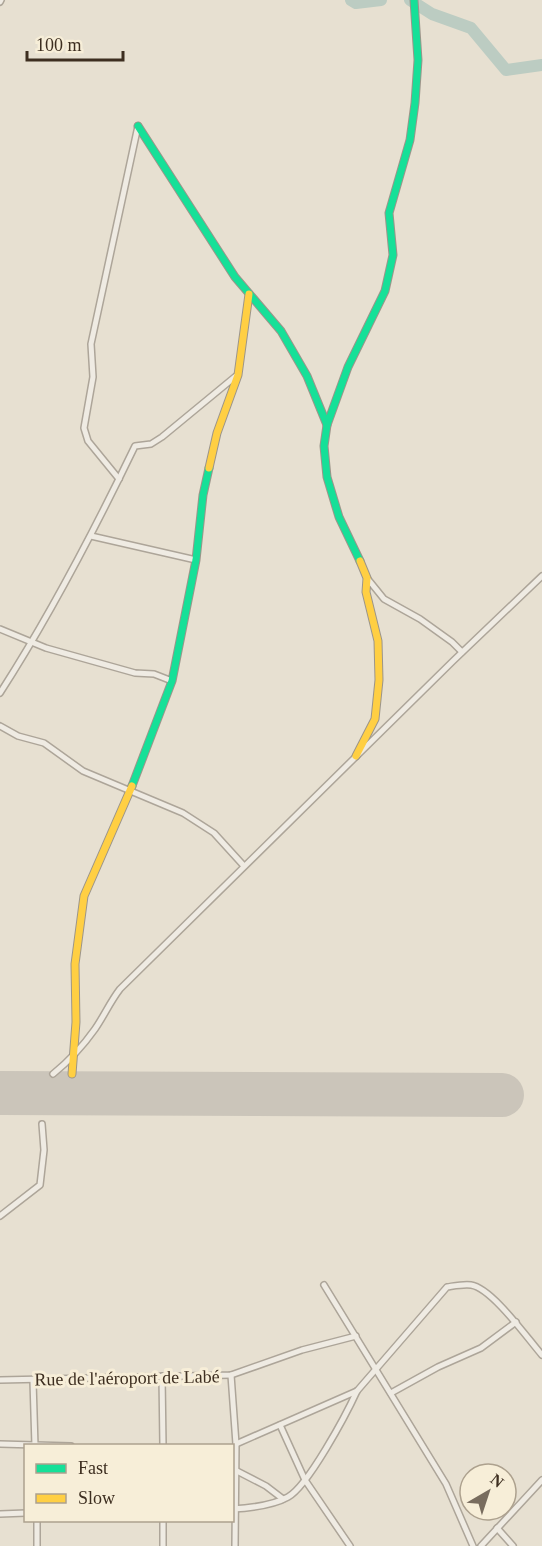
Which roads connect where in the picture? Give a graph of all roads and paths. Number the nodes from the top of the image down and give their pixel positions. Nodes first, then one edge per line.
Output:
1 (414, 0) edge
2 (138, 126) joint
3 (249, 294) junction
4 (238, 375) junction
5 (327, 425) junction
6 (119, 479) junction
7 (91, 536) junction
8 (196, 560) junction
9 (542, 576) edge
10 (367, 578) junction
11 (0, 629) edge
12 (32, 643) junction
13 (462, 652) junction
14 (172, 681) junction
15 (0, 693) edge
16 (0, 726) edge
17 (356, 756) junction
18 (130, 791) junction
19 (244, 866) junction
20 (72, 1057) junction
21 (53, 1074) dead end
22 (72, 1074) dead end
23 (42, 1124) dead end
24 (0, 1216) edge
25 (324, 1285) dead end
26 (516, 1322) junction
27 (356, 1336) junction
28 (542, 1355) edge
29 (376, 1369) junction
30 (231, 1375) junction
31 (162, 1376) junction
32 (0, 1380) edge
33 (33, 1381) junction
34 (357, 1391) junction
35 (391, 1393) junction
36 (280, 1425) junction
37 (0, 1444) edge
38 (35, 1444) edge
39 (163, 1444) edge
40 (236, 1444) junction
41 (24, 1445) edge
42 (235, 1470) junction
43 (305, 1480) junction
44 (542, 1480) edge
45 (283, 1499) junction
46 (234, 1509) edge
47 (24, 1513) edge
48 (0, 1514) edge
49 (37, 1522) edge
50 (163, 1522) edge
51 (496, 1528) junction
52 (37, 1546) edge
53 (163, 1546) edge
54 (235, 1546) edge
55 (350, 1546) edge
56 (473, 1546) edge
57 (481, 1546) edge
58 (513, 1546) edge

1 - 5 street
2 - 3 street
2 - 6 street
3 - 4 street
3 - 5 street
4 - 6 street
4 - 8 street
5 - 10 street
6 - 7 street
7 - 8 street
7 - 12 street
8 - 14 street
9 - 13 street
10 - 13 street
10 - 17 street
11 - 12 street
12 - 14 street
12 - 15 street
13 - 17 street
14 - 18 street
16 - 18 street
17 - 19 street
18 - 19 street
18 - 20 street
19 - 20 street
20 - 21 street
20 - 22 street
23 - 24 street
25 - 27 street
26 - 28 street
26 - 29 street
26 - 35 street
27 - 29 street
27 - 30 street, Rue de l'aéroport de Labé
29 - 34 street
29 - 35 street
30 - 31 street, Rue de l'aéroport de Labé
30 - 40 street
31 - 33 street, Rue de l'aéroport de Labé
31 - 39 street
32 - 33 street, Rue de l'aéroport de Labé
33 - 38 street
34 - 36 street
34 - 43 street
35 - 56 street
36 - 40 street
36 - 43 street
37 - 41 street
40 - 42 street
42 - 45 street
42 - 46 street
43 - 45 street
43 - 55 street
44 - 51 street
45 - 46 street
46 - 54 street
47 - 48 street
49 - 52 street
50 - 53 street
51 - 57 street
51 - 58 street

